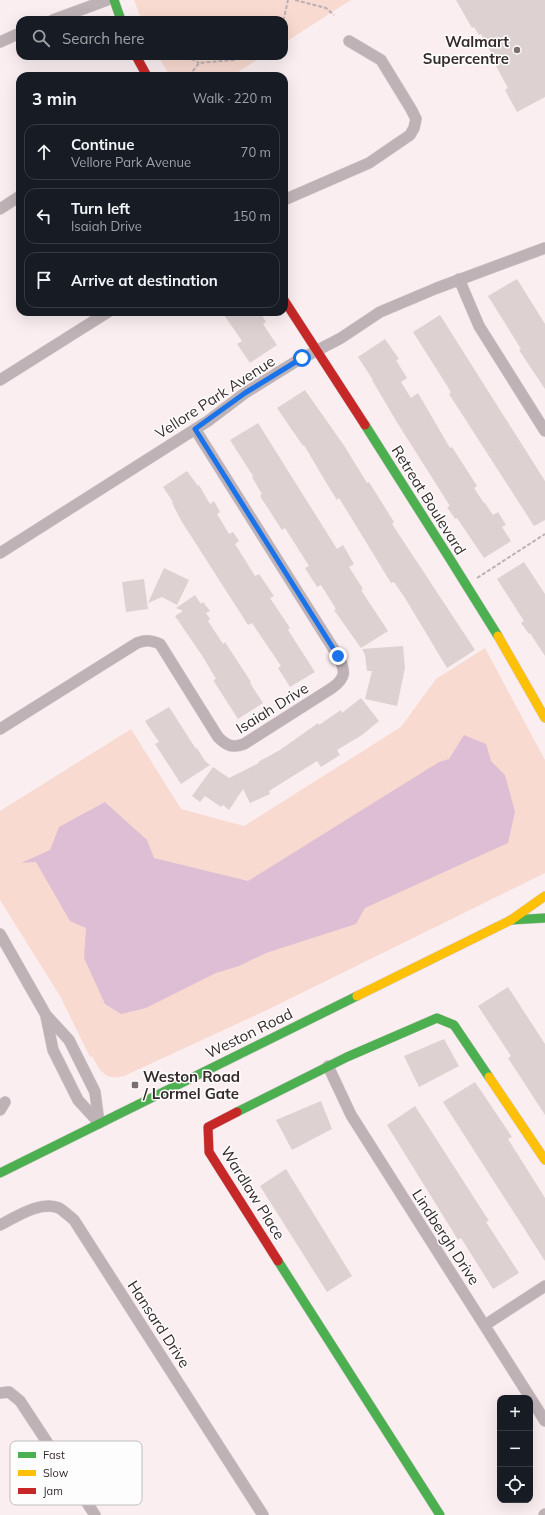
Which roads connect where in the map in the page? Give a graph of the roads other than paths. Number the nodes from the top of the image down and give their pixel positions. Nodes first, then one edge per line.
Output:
1 (107, 0) edge
2 (114, 0) edge
3 (64, 16) edge
4 (120, 16) edge
5 (16, 35) edge
6 (349, 41) dead end
7 (0, 42) edge
8 (138, 60) edge
9 (145, 72) edge
10 (288, 198) edge
11 (16, 199) edge
12 (0, 209) edge
13 (545, 248) edge
14 (459, 279) junction
15 (288, 306) edge
16 (102, 316) edge
17 (317, 351) junction
18 (0, 380) edge
19 (195, 429) junction
20 (545, 431) edge
21 (0, 553) edge
22 (545, 718) edge
23 (0, 729) edge
24 (545, 896) edge
25 (545, 918) edge
26 (511, 920) junction
27 (0, 934) edge
28 (46, 1015) junction
29 (328, 1066) junction
30 (99, 1123) junction
31 (545, 1160) edge
32 (0, 1173) edge
33 (0, 1225) edge
34 (545, 1286) edge
35 (484, 1325) junction
36 (0, 1393) edge
37 (545, 1421) edge
38 (46, 1441) edge
39 (88, 1505) edge
40 (95, 1515) edge
41 (263, 1515) edge
42 (440, 1515) edge

1 - 3 street
2 - 4 street
5 - 7 street
6 - 10 street
8 - 9 street
11 - 12 street
13 - 14 street, Vellore Park Avenue
14 - 17 street, Vellore Park Avenue
14 - 20 street
15 - 17 street, Retreat Boulevard
16 - 18 street
17 - 19 street, Vellore Park Avenue
17 - 22 street, Retreat Boulevard
19 - 21 street, Vellore Park Avenue
19 - 23 street, Isaiah Drive
24 - 26 street, Weston Road
25 - 26 street, Weston Road
26 - 30 street, Weston Road
27 - 28 street
28 - 30 street
28 - 30 street
29 - 31 street, Wardlaw Place
29 - 35 street, Lindbergh Drive
29 - 42 street, Wardlaw Place
30 - 32 street, Weston Road
33 - 41 street, Hansard Drive
34 - 35 street
35 - 37 street, Lindbergh Drive
36 - 38 street
39 - 40 street

